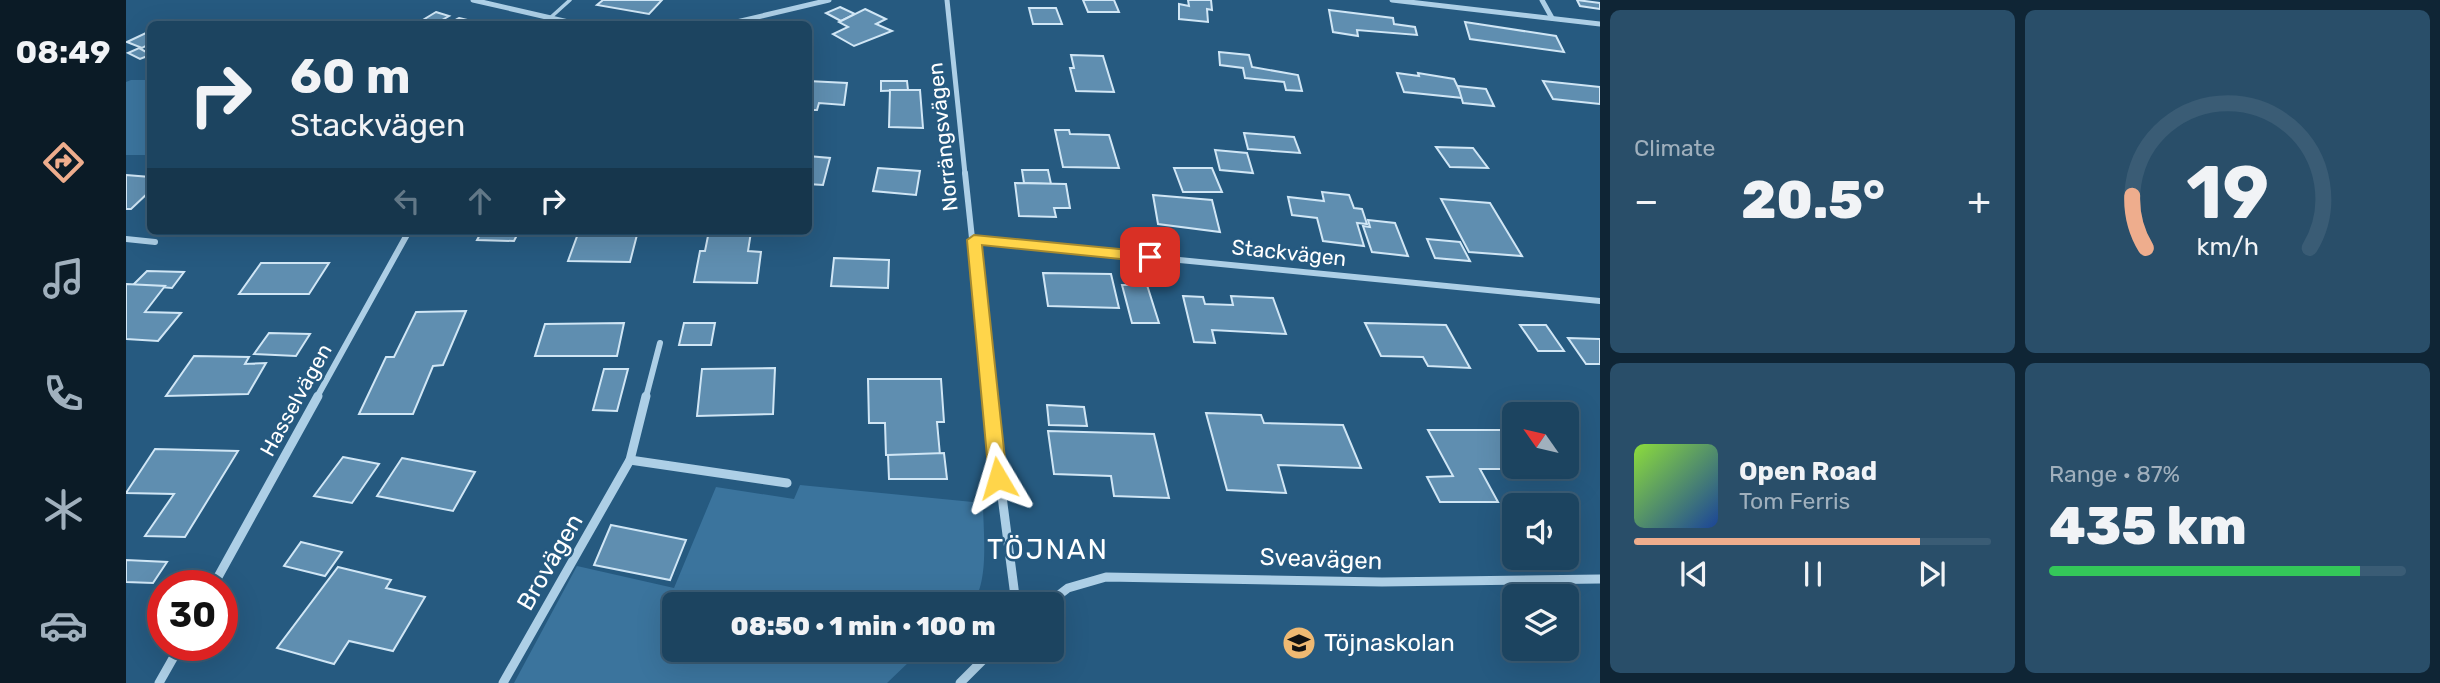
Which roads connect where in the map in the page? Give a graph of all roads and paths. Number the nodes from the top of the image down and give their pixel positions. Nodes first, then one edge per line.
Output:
1 (473, 0) edge
2 (570, 0) edge
3 (829, 0) edge
4 (947, 0) edge
5 (1392, 0) edge
6 (1542, 0) edge
7 (550, 18) junction
8 (1552, 18) junction
9 (564, 21) edge
10 (741, 21) edge
11 (1600, 24) edge
12 (407, 235) edge
13 (126, 239) edge
14 (974, 240) junction
15 (155, 242) dead end
16 (1600, 301) edge
17 (660, 343) dead end
18 (630, 460) junction
19 (787, 483) dead end
20 (222, 570) edge
21 (1600, 579) edge
22 (1014, 592) edge
23 (1063, 592) edge
24 (171, 661) edge
25 (981, 662) edge
26 (961, 682) edge
27 (159, 683) edge
28 (503, 683) edge

1 - 7 street
2 - 7 lane
3 - 10 street
4 - 14 street, Norrängsvägen
5 - 8 street
6 - 8 street
7 - 9 street
8 - 11 street
12 - 20 street, Hasselvägen
13 - 15 street
14 - 16 street, Stackvägen
14 - 22 street, Norrängsvägen
17 - 18 street, Brovägen
18 - 19 street
18 - 28 street, Brovägen
21 - 23 street, Sveavägen
24 - 27 street
25 - 26 street

